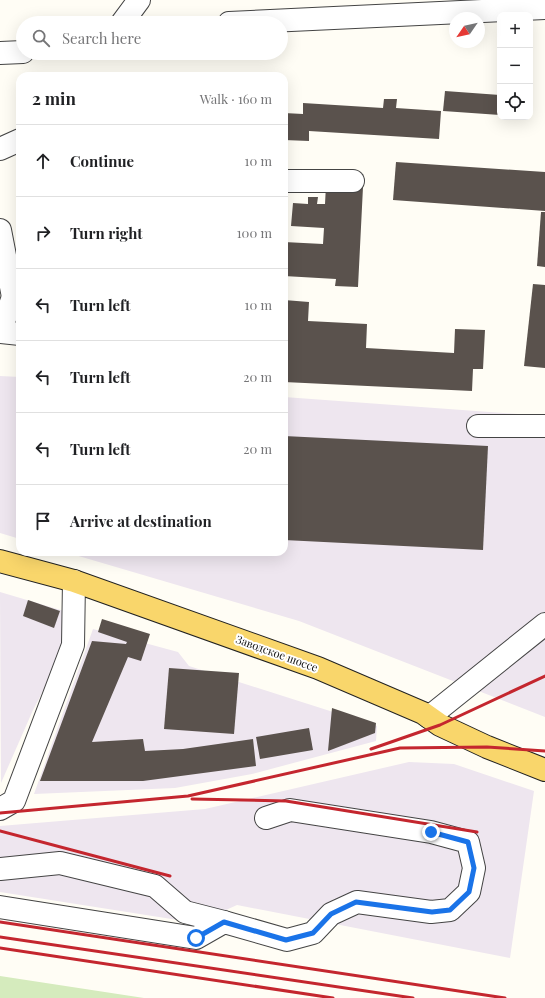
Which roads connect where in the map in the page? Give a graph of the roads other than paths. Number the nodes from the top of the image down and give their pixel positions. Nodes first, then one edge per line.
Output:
1 (139, 0) edge
2 (545, 8) edge
3 (127, 16) edge
4 (288, 20) edge
5 (16, 52) edge
6 (0, 53) edge
7 (16, 142) edge
8 (0, 149) edge
9 (288, 181) edge
10 (353, 181) dead end
11 (0, 230) edge
12 (16, 296) edge
13 (16, 334) edge
14 (478, 426) dead end
15 (545, 426) edge
16 (0, 561) edge
17 (74, 581) junction
18 (545, 624) edge
19 (429, 717) junction
20 (545, 770) edge
21 (0, 809) edge
22 (266, 818) dead end
23 (0, 869) edge
24 (0, 907) edge
25 (224, 922) junction

1 - 3 lane
2 - 4 lane
5 - 6 lane
7 - 8 lane
9 - 10 lane
11 - 12 lane
12 - 13 lane
14 - 15 lane
16 - 17 main road, Заводское шоссе
17 - 19 main road, Заводское шоссе
17 - 21 lane
18 - 19 lane
19 - 20 main road, Заводское шоссе
22 - 25 lane
23 - 25 lane
24 - 25 lane

